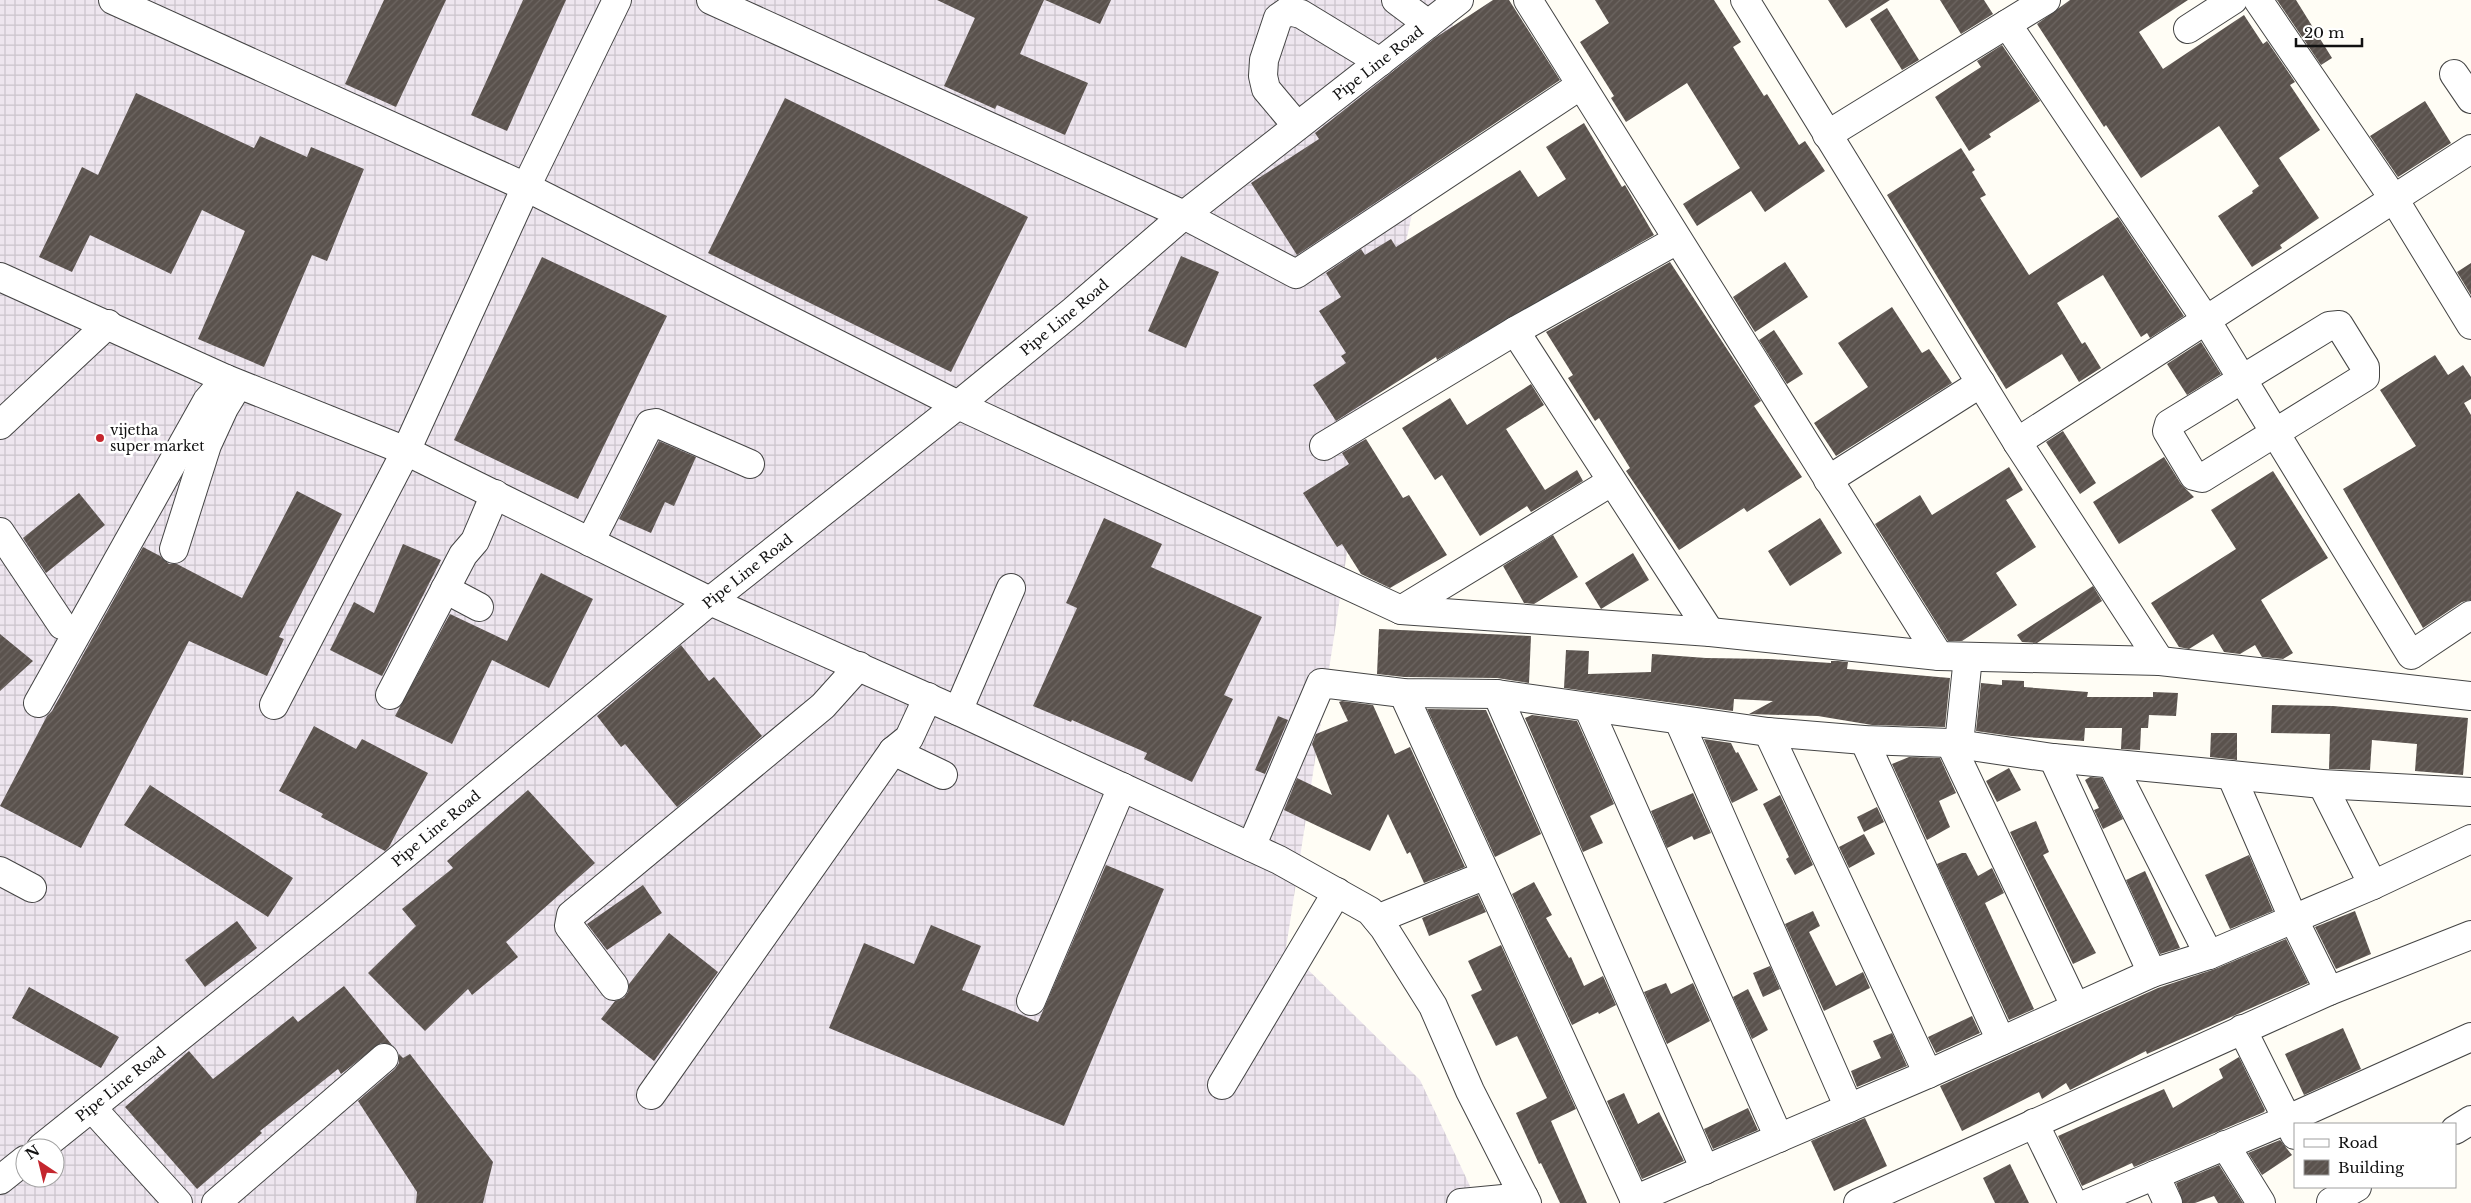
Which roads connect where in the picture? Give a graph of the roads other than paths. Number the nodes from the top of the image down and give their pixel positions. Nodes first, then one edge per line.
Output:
1 (113, 0) edge
2 (617, 0) edge
3 (712, 0) edge
4 (1396, 0) edge
5 (1459, 0) edge
6 (1528, 0) edge
7 (1745, 0) edge
8 (2046, 0) edge
9 (2234, 0) edge
10 (2258, 0) edge
11 (1428, 24) junction
12 (2007, 24) junction
13 (2188, 29) dead end
14 (1380, 62) junction
15 (2454, 74) dead end
16 (1581, 85) junction
17 (2471, 99) edge
18 (1297, 126) junction
19 (1827, 135) junction
20 (2471, 149) edge
21 (526, 187) junction
22 (2394, 199) junction
23 (1184, 215) junction
24 (1678, 240) junction
25 (0, 276) edge
26 (2206, 320) junction
27 (108, 324) junction
28 (2471, 325) edge
29 (1515, 331) junction
30 (2243, 380) junction
31 (232, 382) junction
32 (1981, 384) junction
33 (958, 405) junction
34 (0, 425) edge
35 (2275, 433) junction
36 (2017, 442) junction
37 (1324, 446) dead end
38 (406, 450) junction
39 (750, 464) dead end
40 (1828, 480) junction
41 (1612, 482) junction
42 (494, 494) junction
43 (0, 532) edge
44 (590, 542) junction
45 (174, 549) dead end
46 (1011, 588) dead end
47 (445, 589) junction
48 (710, 601) junction
49 (478, 607) dead end
50 (1401, 610) junction
51 (2471, 615) edge
52 (62, 625) dead end
53 (1710, 632) junction
54 (2411, 655) junction
55 (1939, 656) junction
56 (1968, 657) junction
57 (2160, 661) junction
58 (859, 666) junction
59 (2432, 691) junction
60 (1403, 693) junction
61 (1496, 694) junction
62 (390, 695) dead end
63 (2471, 696) edge
64 (928, 697) junction
65 (38, 703) dead end
66 (274, 704) dead end
67 (1588, 707) junction
68 (958, 711) junction
69 (1679, 721) junction
70 (1768, 732) junction
71 (1864, 740) junction
72 (1955, 743) junction
73 (892, 751) junction
74 (2053, 758) junction
75 (2112, 764) junction
76 (943, 775) dead end
77 (2231, 775) junction
78 (2322, 784) junction
79 (1122, 787) junction
80 (2471, 792) edge
81 (2471, 839) edge
82 (1251, 847) junction
83 (0, 871) edge
84 (1486, 875) junction
85 (2373, 885) junction
86 (32, 888) dead end
87 (1337, 892) junction
88 (2294, 918) junction
89 (1377, 919) junction
90 (2471, 935) edge
91 (2209, 955) junction
92 (2152, 972) junction
93 (614, 986) dead end
94 (2329, 991) junction
95 (1031, 1001) dead end
96 (2076, 1006) junction
97 (2242, 1029) junction
98 (2471, 1037) edge
99 (2001, 1041) junction
100 (384, 1058) dead end
101 (1928, 1074) junction
102 (1222, 1085) dead end
103 (651, 1095) dead end
104 (92, 1108) junction
105 (1849, 1108) junction
106 (2471, 1120) edge
107 (2034, 1123) junction
108 (2298, 1123) edge
109 (2290, 1127) edge
110 (2456, 1129) edge
111 (54, 1138) edge
112 (1779, 1138) junction
113 (2225, 1145) junction
114 (15, 1168) edge
115 (1705, 1170) junction
116 (2155, 1175) junction
117 (0, 1180) edge
118 (2354, 1188) edge
119 (2329, 1197) edge
120 (1526, 1200) edge
121 (1635, 1201) edge
122 (178, 1203) edge
123 (216, 1203) edge
124 (1461, 1203) edge
125 (1858, 1203) edge
126 (2073, 1203) edge
127 (2089, 1203) edge
128 (2168, 1203) edge
129 (2261, 1203) edge

1 - 21 street
2 - 21 street
3 - 23 street
4 - 11 street
5 - 11 street, Pipe Line Road
6 - 16 street
7 - 19 street
8 - 12 street
9 - 13 street
10 - 22 street
11 - 14 street, Pipe Line Road
12 - 19 street
12 - 26 street
14 - 18 street, Pipe Line Road
14 - 18 street
15 - 17 street
16 - 23 street
16 - 24 street
18 - 23 street, Pipe Line Road
19 - 32 street
20 - 22 street
21 - 33 street
21 - 38 street
22 - 26 street
22 - 28 street
23 - 33 street, Pipe Line Road
24 - 29 street
24 - 40 street
25 - 27 street
26 - 30 street
26 - 36 street
27 - 31 street
27 - 34 street
29 - 37 street
29 - 41 street
30 - 35 street
30 - 35 street
30 - 35 street
31 - 38 street
31 - 45 street
31 - 65 street
32 - 36 street
32 - 40 street
33 - 48 street, Pipe Line Road
33 - 50 street
35 - 54 street
36 - 57 street
38 - 42 street
38 - 66 street
39 - 44 street
40 - 55 street
41 - 50 street
41 - 53 street
42 - 44 street
42 - 47 street
43 - 52 street
44 - 48 street
46 - 68 street
47 - 49 street
47 - 62 street
48 - 58 street
48 - 104 street, Pipe Line Road
50 - 53 street
51 - 54 street
53 - 55 street
54 - 59 street
55 - 56 street
56 - 57 street
56 - 72 street
57 - 59 street
58 - 64 street
58 - 93 street
59 - 63 street
60 - 61 street
60 - 82 street
60 - 84 street
61 - 67 street
61 - 115 street
64 - 68 street
64 - 73 street
67 - 69 street
67 - 112 street
68 - 79 street
69 - 70 street
69 - 105 street
70 - 71 street
70 - 101 street
71 - 72 street
71 - 99 street
72 - 74 street
72 - 96 street
73 - 76 street
73 - 103 street
74 - 75 street
74 - 92 street
75 - 77 street
75 - 91 street
77 - 78 street
77 - 88 street
78 - 80 street
78 - 85 street
79 - 82 street
79 - 95 street
81 - 85 street
82 - 87 street
83 - 86 street
84 - 89 street
84 - 121 street
85 - 88 street
87 - 89 street
87 - 102 street
88 - 91 street
88 - 94 street
89 - 120 street
90 - 94 street
91 - 92 street
92 - 96 street
94 - 97 street
96 - 99 street
97 - 107 street
97 - 109 street
98 - 108 street
99 - 101 street
100 - 123 street
101 - 105 street
104 - 111 street, Pipe Line Road
104 - 122 street
105 - 112 street
106 - 110 street
107 - 125 street
107 - 126 street
109 - 113 street
112 - 115 street
113 - 116 street
113 - 129 street
114 - 117 street
115 - 121 street
116 - 127 street
116 - 128 street
118 - 119 street
120 - 124 street

